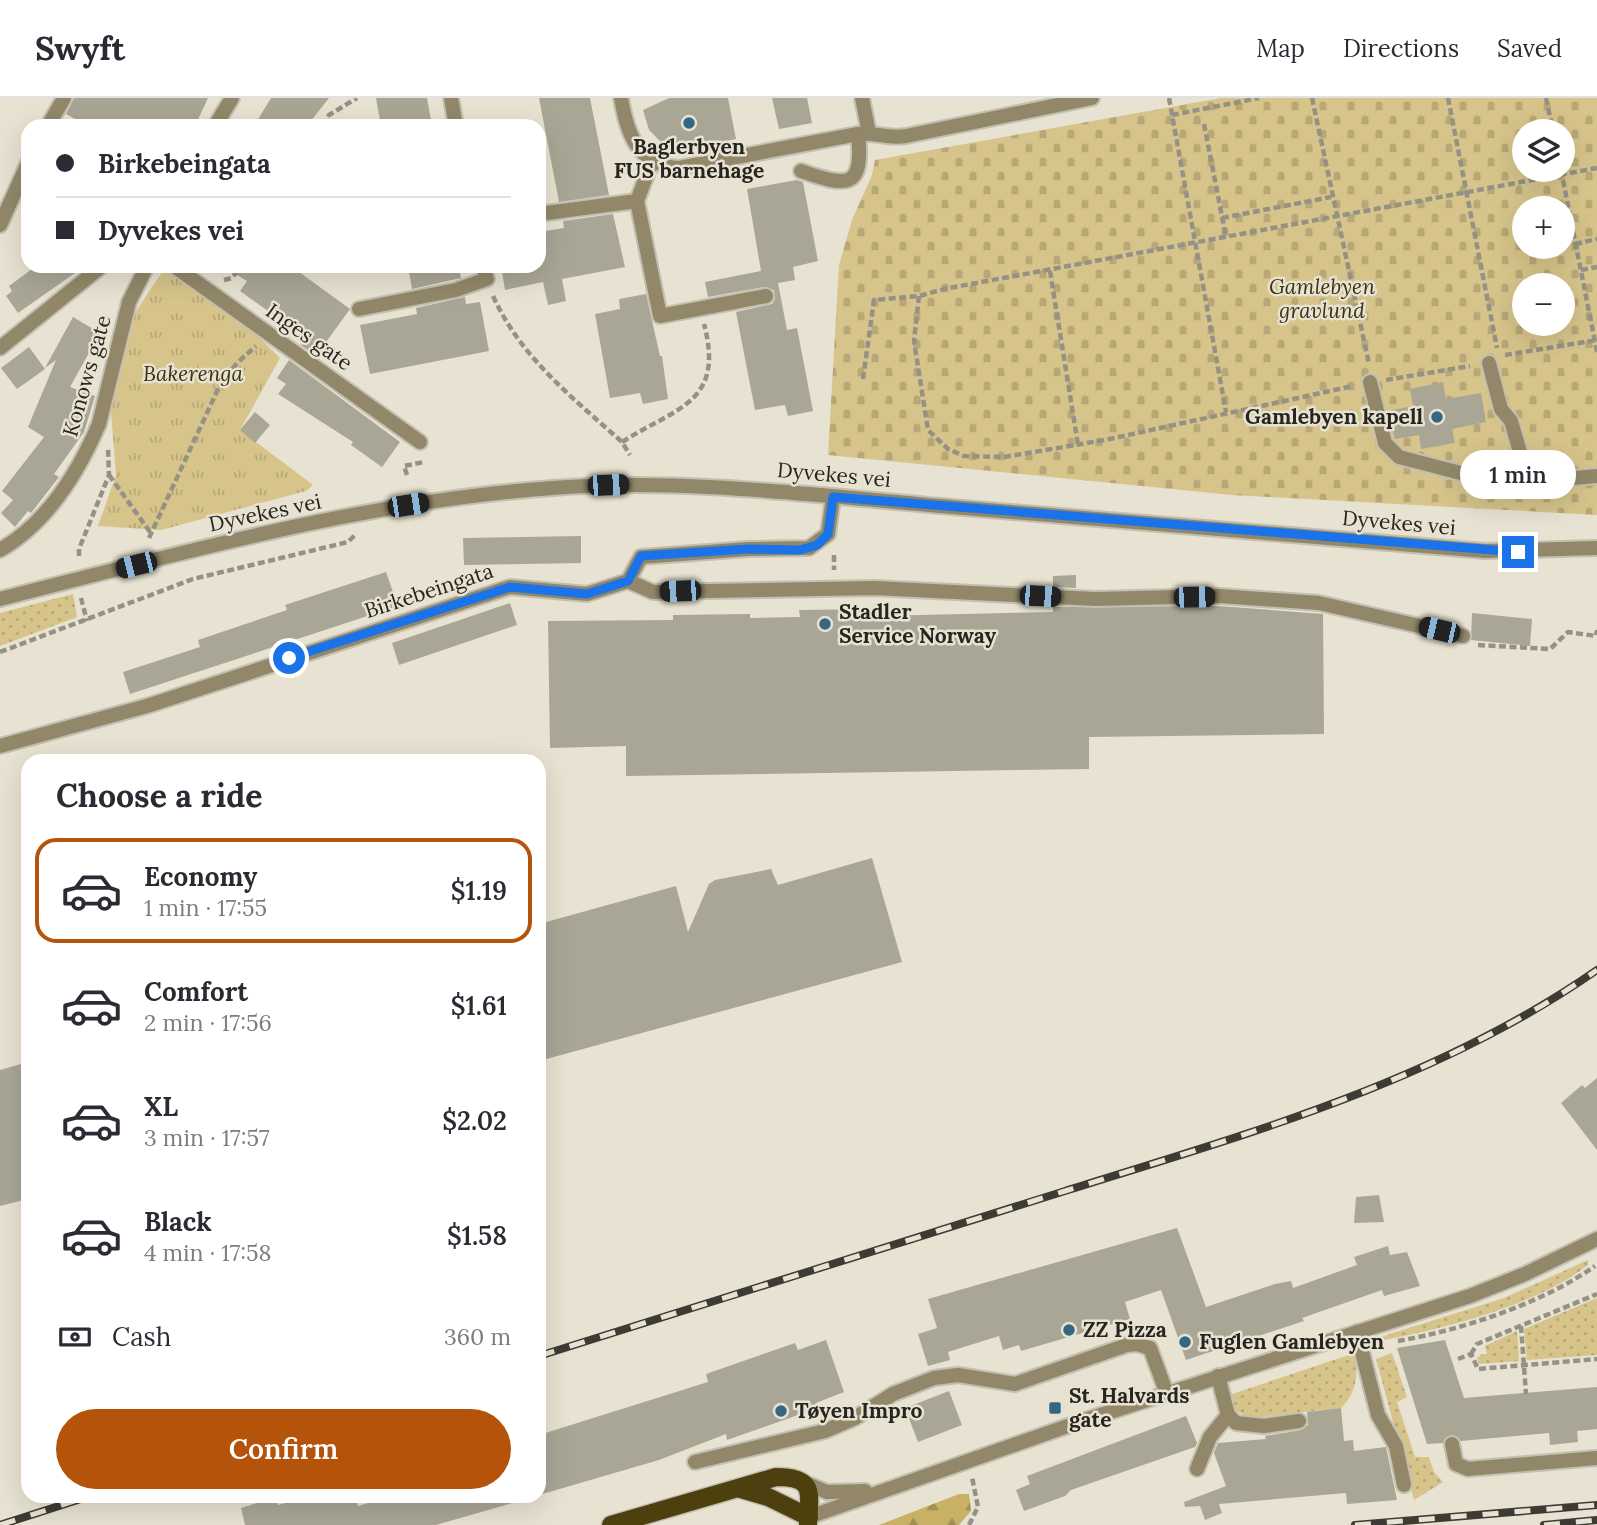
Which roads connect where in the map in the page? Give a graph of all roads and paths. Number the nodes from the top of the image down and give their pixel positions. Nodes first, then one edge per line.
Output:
1 (64, 98) edge
2 (232, 98) edge
3 (357, 98) edge
4 (451, 98) edge
5 (621, 98) edge
6 (862, 98) edge
7 (1092, 98) edge
8 (1169, 98) edge
9 (1259, 98) edge
10 (1312, 98) edge
11 (1448, 98) edge
12 (1546, 98) edge
13 (1172, 115) junction
14 (52, 119) edge
15 (219, 119) edge
16 (327, 119) edge
17 (455, 119) edge
18 (1550, 119) edge
19 (1204, 124) dead end
20 (864, 133) junction
21 (652, 161) junction
22 (1597, 168) edge
23 (1575, 170) edge
24 (801, 171) dead end
25 (21, 178) edge
26 (1518, 182) edge
27 (1467, 194) junction
28 (1332, 197) junction
29 (638, 201) junction
30 (546, 213) edge
31 (1222, 218) junction
32 (1336, 218) junction
33 (0, 225) edge
34 (1226, 237) junction
35 (1597, 239) edge
36 (1195, 242) junction
37 (1575, 244) joint
38 (1597, 267) edge
39 (1581, 270) junction
40 (1050, 271) junction
41 (93, 273) edge
42 (144, 273) edge
43 (184, 273) edge
44 (485, 273) edge
45 (766, 296) dead end
46 (919, 296) junction
47 (359, 309) dead end
48 (270, 335) junction
49 (708, 340) dead end
50 (1596, 340) edge
51 (0, 348) edge
52 (1597, 351) edge
53 (1489, 363) dead end
54 (1370, 375) joint
55 (863, 379) dead end
56 (420, 442) dead end
57 (622, 442) junction
58 (1078, 445) junction
59 (110, 455) dead end
60 (630, 456) dead end
61 (417, 463) dead end
62 (109, 475) junction
63 (407, 475) dead end
64 (1597, 476) edge
65 (1530, 483) junction
66 (833, 497) junction
67 (382, 510) junction
68 (1597, 548) edge
69 (0, 550) edge
70 (834, 555) dead end
71 (79, 556) dead end
72 (835, 578) dead end
73 (628, 581) junction
74 (77, 587) junction
75 (0, 599) edge
76 (87, 621) junction
77 (1597, 630) edge
78 (1463, 635) joint
79 (0, 652) edge
80 (0, 746) edge
81 (1597, 1240) edge
82 (1597, 1294) edge
83 (1521, 1326) junction
84 (1357, 1332) junction
85 (1471, 1354) junction
86 (1458, 1359) dead end
87 (1597, 1359) edge
88 (1523, 1366) junction
89 (1218, 1376) junction
90 (1167, 1394) junction
91 (1525, 1394) dead end
92 (1228, 1415) junction
93 (1299, 1420) dead end
94 (1452, 1444) dead end
95 (1597, 1458) edge
96 (695, 1462) dead end
97 (1197, 1469) dead end
98 (972, 1476) dead end
99 (805, 1483) junction
100 (1404, 1485) dead end
101 (891, 1487) junction
102 (741, 1489) junction
103 (808, 1521) edge
104 (611, 1525) edge
105 (969, 1525) edge

1 - 14 street
2 - 15 street
3 - 16 path
4 - 17 street
5 - 21 street
6 - 20 street
7 - 20 street
8 - 13 path
9 - 13 path
10 - 28 path
11 - 27 path
12 - 18 path
13 - 36 path
19 - 31 path
20 - 21 street
20 - 24 street
21 - 29 street
22 - 23 path
25 - 33 street
26 - 27 path
27 - 32 path
27 - 50 path
28 - 31 path
28 - 32 path
29 - 30 street
29 - 45 street
31 - 34 path
32 - 34 path
32 - 54 path
34 - 36 path
35 - 37 path
36 - 40 path
36 - 58 path
37 - 39 path
38 - 39 path
39 - 50 path
40 - 46 path
40 - 58 path
41 - 51 street
42 - 69 street, Konows gate
43 - 48 street, Inges gate
44 - 47 street
44 - 57 path
46 - 55 path
46 - 58 path
48 - 56 street, Inges gate
48 - 62 path
49 - 57 path
50 - 52 path
53 - 65 street
54 - 65 street
57 - 60 path
59 - 62 path
61 - 63 path
62 - 71 path
64 - 65 street
66 - 67 street, Dyvekes vei
66 - 68 street, Dyvekes vei
66 - 73 street
67 - 74 street, Dyvekes vei
67 - 76 path
70 - 72 path
73 - 78 street
73 - 80 street, Birkebeingata
74 - 75 street
74 - 76 path
76 - 79 path
77 - 78 path
81 - 84 street
82 - 83 path
83 - 85 path
83 - 88 path
84 - 89 street
84 - 100 street
85 - 86 path
85 - 88 path
87 - 88 path
88 - 91 path
89 - 90 street
89 - 92 street
90 - 96 street
90 - 101 street
92 - 93 street
92 - 97 street
94 - 95 street
98 - 105 path
99 - 101 street
99 - 102 main road
99 - 103 main road
101 - 103 street
102 - 103 main road
102 - 104 main road

